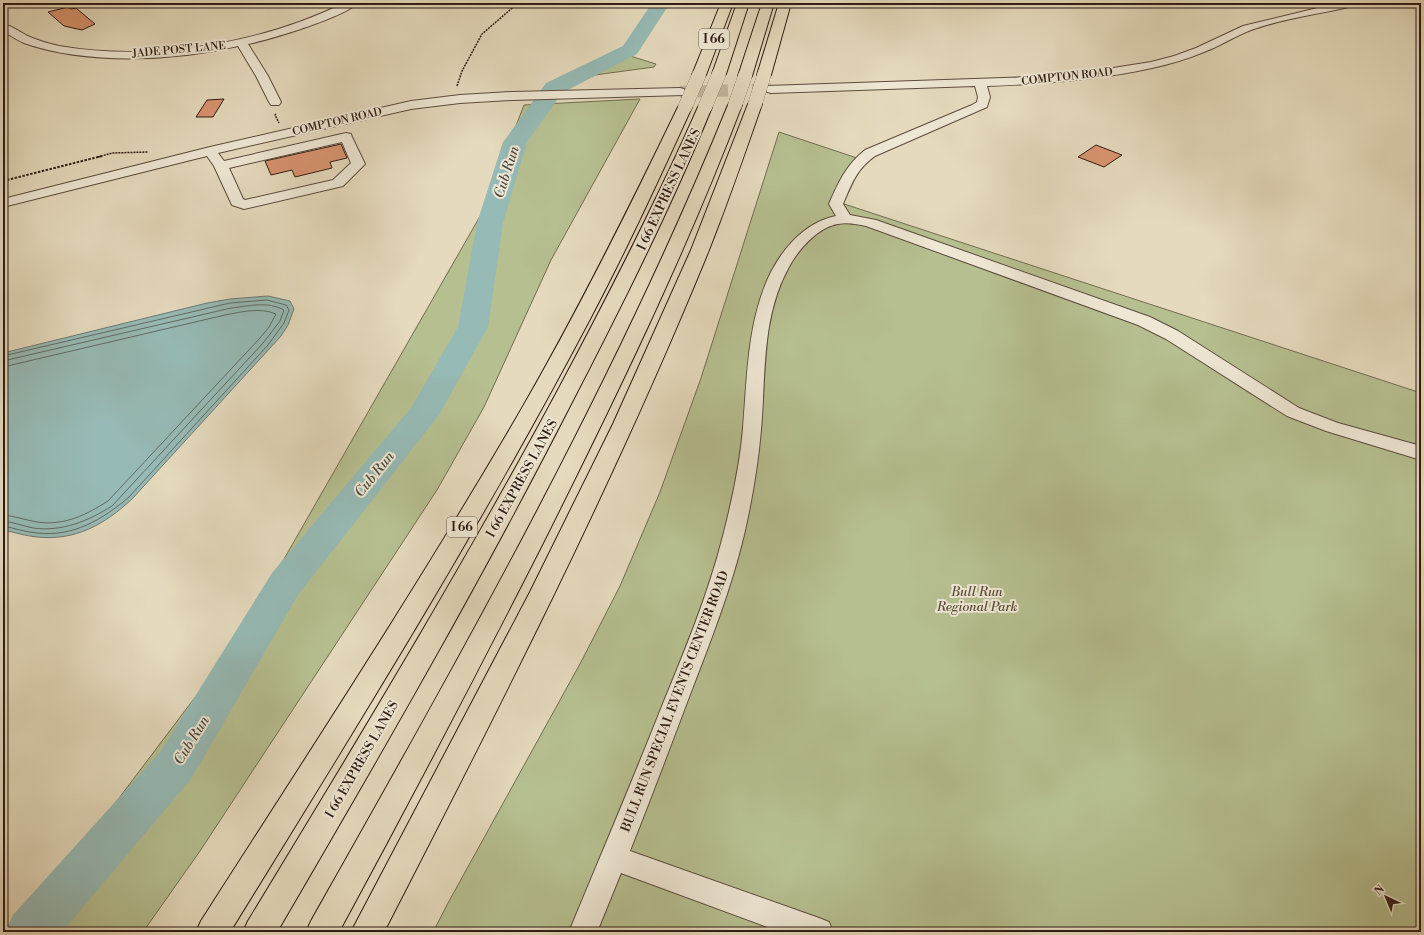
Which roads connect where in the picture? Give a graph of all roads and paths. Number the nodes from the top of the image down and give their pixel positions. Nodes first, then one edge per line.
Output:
1 (352, 3) edge
2 (518, 3) edge
3 (727, 3) edge
4 (743, 3) edge
5 (768, 3) edge
6 (785, 3) edge
7 (1353, 3) edge
8 (3, 27) edge
9 (241, 42) junction
10 (980, 83) junction
11 (460, 99) junction
12 (754, 99) junction
13 (275, 102) dead end
14 (690, 102) junction
15 (210, 150) junction
16 (221, 166) junction
17 (3, 203) edge
18 (845, 219) junction
19 (1421, 453) edge
20 (614, 858) junction
21 (212, 932) edge
22 (259, 932) edge
23 (322, 932) edge
24 (367, 932) edge
25 (583, 932) edge
26 (819, 932) edge

1 - 9 street, JADE POST LANE
2 - 11 path
3 - 14 highway, I 66, bridge
4 - 14 highway, I 66 EXPRESS LANES, bridge
5 - 12 highway, bridge
6 - 12 highway, bridge
7 - 10 street, COMPTON ROAD
8 - 9 street, JADE POST LANE
9 - 13 street
10 - 12 street, COMPTON ROAD
10 - 18 street
11 - 14 street, COMPTON ROAD
11 - 15 street, COMPTON ROAD
12 - 23 highway
12 - 24 highway
14 - 21 highway, I 66
14 - 22 highway, I 66 EXPRESS LANES
15 - 16 street
15 - 17 street, COMPTON ROAD
16 - 16 street
18 - 19 street, BULL RUN SPECIAL EVENTS CENTER ROAD
18 - 20 street, BULL RUN SPECIAL EVENTS CENTER ROAD
20 - 25 street, BULL RUN SPECIAL EVENTS CENTER ROAD
20 - 26 street

